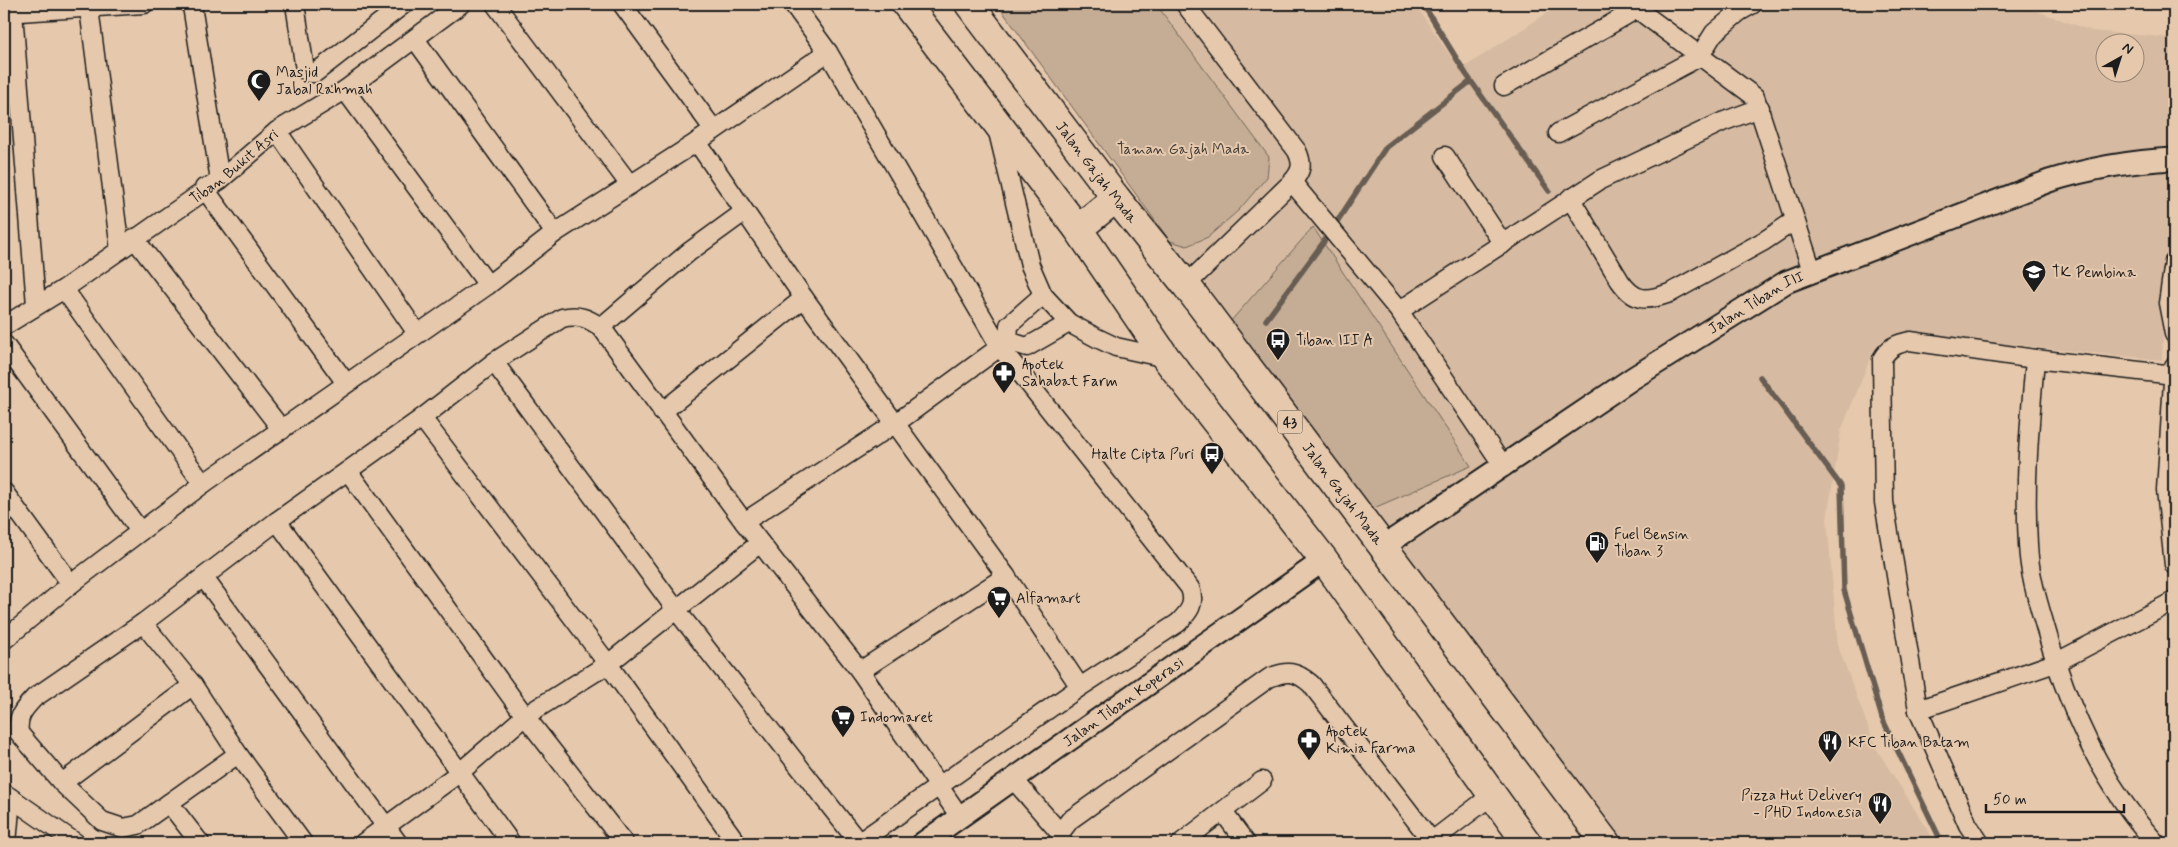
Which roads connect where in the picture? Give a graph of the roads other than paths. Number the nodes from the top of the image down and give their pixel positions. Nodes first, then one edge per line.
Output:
1 (144, 4) edge
2 (190, 4) edge
3 (295, 4) edge
4 (404, 4) edge
5 (461, 4) edge
6 (495, 4) edge
7 (622, 4) edge
8 (793, 4) edge
9 (906, 4) edge
10 (969, 4) edge
11 (1185, 4) edge
12 (1753, 4) edge
13 (1635, 7) edge
14 (89, 8) junction
15 (8, 12) edge
16 (415, 39) junction
17 (828, 52) junction
18 (1699, 57) junction
19 (1504, 86) dead end
20 (345, 90) junction
21 (1760, 108) junction
22 (995, 120) junction
23 (714, 130) junction
24 (277, 131) junction
25 (1558, 133) dead end
26 (697, 142) junction
27 (1445, 156) dead end
28 (2174, 159) edge
29 (220, 180) junction
30 (1292, 182) junction
31 (630, 185) junction
32 (204, 188) junction
33 (1116, 198) junction
34 (1570, 198) junction
35 (744, 212) junction
36 (1794, 221) junction
37 (1078, 229) junction
38 (556, 233) junction
39 (134, 238) junction
40 (1503, 244) junction
41 (120, 250) junction
42 (2174, 262) edge
43 (1812, 271) junction
44 (488, 285) junction
45 (1186, 285) junction
46 (64, 289) junction
47 (1042, 295) junction
48 (804, 298) junction
49 (36, 305) junction
50 (1400, 311) junction
51 (1069, 323) junction
52 (4, 326) edge
53 (601, 327) junction
54 (417, 333) junction
55 (2174, 334) edge
56 (1004, 343) junction
57 (4, 344) edge
58 (1166, 358) junction
59 (2034, 359) junction
60 (494, 362) junction
61 (2174, 366) edge
62 (2174, 375) edge
63 (346, 383) junction
64 (662, 412) junction
65 (422, 418) junction
66 (896, 423) junction
67 (282, 430) junction
68 (1504, 467) junction
69 (348, 471) junction
70 (203, 484) junction
71 (4, 492) edge
72 (276, 521) junction
73 (744, 522) junction
74 (140, 531) junction
75 (760, 543) junction
76 (1384, 546) junction
77 (1324, 560) junction
78 (2174, 565) edge
79 (1006, 576) junction
80 (204, 578) junction
81 (71, 584) junction
82 (2174, 601) edge
83 (677, 611) junction
84 (143, 623) junction
85 (4, 640) edge
86 (2055, 663) junction
87 (608, 664) junction
88 (860, 671) junction
89 (193, 685) junction
90 (1080, 687) junction
91 (1918, 710) junction
92 (525, 716) junction
93 (238, 754) junction
94 (459, 773) junction
95 (1014, 780) junction
96 (1262, 781) dead end
97 (62, 783) junction
98 (940, 787) junction
99 (7, 795) edge
100 (1491, 796) junction
101 (169, 803) junction
102 (1223, 812) junction
103 (960, 817) junction
104 (387, 828) junction
105 (1061, 838) edge
106 (1432, 842) edge
107 (7, 843) edge
108 (76, 843) edge
109 (200, 843) edge
110 (303, 843) edge
111 (363, 843) edge
112 (398, 843) edge
113 (511, 843) edge
114 (624, 843) edge
115 (737, 843) edge
116 (858, 843) edge
117 (923, 843) edge
118 (1181, 843) edge
119 (1246, 843) edge
120 (1527, 843) edge
121 (1606, 843) edge
122 (1980, 843) edge
123 (2156, 843) edge

1 - 14 street
2 - 29 street
3 - 4 street
5 - 16 street, Tiban Bukit Asri
6 - 31 street
7 - 23 street
8 - 17 street
9 - 22 highway
10 - 33 highway, Jalan Gajah Mada / 43
11 - 30 street
12 - 18 street
13 - 18 street
13 - 19 street
14 - 15 street
14 - 41 street
15 - 49 street
16 - 20 street, Tiban Bukit Asri
16 - 38 street
17 - 23 street
17 - 56 street
18 - 21 street
18 - 25 street
20 - 24 street, Tiban Bukit Asri
20 - 44 street
21 - 34 street
21 - 36 street
22 - 37 highway
22 - 47 street
23 - 26 street
24 - 29 street, Tiban Bukit Asri
24 - 54 street
26 - 31 street
26 - 35 street
27 - 40 street
28 - 43 street, Jalan Tiban III
29 - 32 street, Tiban Bukit Asri
30 - 45 street
30 - 50 street
31 - 38 street
32 - 39 street, Tiban Bukit Asri
32 - 63 street
33 - 37 highway
33 - 45 highway, Jalan Gajah Mada / 43
34 - 36 street
34 - 40 street
35 - 48 street
35 - 53 street
36 - 43 street
37 - 58 highway
38 - 44 street
39 - 41 street, Tiban Bukit Asri
39 - 67 street
40 - 50 street
41 - 46 street, Tiban Bukit Asri
42 - 55 street
43 - 68 street, Jalan Tiban III
44 - 54 street
45 - 76 highway, Jalan Gajah Mada / 43
46 - 49 street, Tiban Bukit Asri
46 - 70 street
47 - 51 street
47 - 56 street
48 - 64 street
48 - 66 street
49 - 52 street, Tiban Bukit Asri
50 - 68 street
51 - 56 street
51 - 58 street
53 - 60 street
53 - 64 street
54 - 63 street
56 - 66 street
56 - 90 street
57 - 74 street
58 - 77 highway
59 - 62 street
59 - 86 street
59 - 91 street
60 - 65 street
60 - 83 street
61 - 62 street
62 - 78 street
63 - 67 street
64 - 73 street
65 - 69 street
65 - 87 street
66 - 73 street
66 - 79 street
67 - 70 street
68 - 76 street, Jalan Tiban III
69 - 72 street
69 - 92 street
70 - 74 street
71 - 81 street
72 - 80 street
72 - 94 street
73 - 75 street
74 - 81 street
75 - 83 street
75 - 88 street
76 - 121 highway, Jalan Gajah Mada / 43
77 - 95 street, Jalan Tiban Koperasi
77 - 100 highway
79 - 88 street
79 - 90 street
80 - 84 street
80 - 104 street
81 - 85 street
82 - 86 street
83 - 87 street
83 - 116 street
84 - 89 street
84 - 97 street
86 - 91 street
86 - 123 street
87 - 92 street
87 - 115 street
88 - 98 street
89 - 93 street
89 - 97 street
90 - 98 street
91 - 122 street
92 - 94 street
92 - 114 street
93 - 101 street
93 - 110 street
94 - 104 street
94 - 113 street
95 - 103 street, Jalan Tiban Koperasi
95 - 105 street
96 - 102 street
97 - 101 street
98 - 103 street
98 - 116 street
99 - 107 street
99 - 108 street
100 - 106 street
100 - 120 highway
101 - 109 street
102 - 118 street
102 - 119 street
103 - 117 street, Jalan Tiban Koperasi
104 - 111 street
104 - 112 street
105 - 106 street

